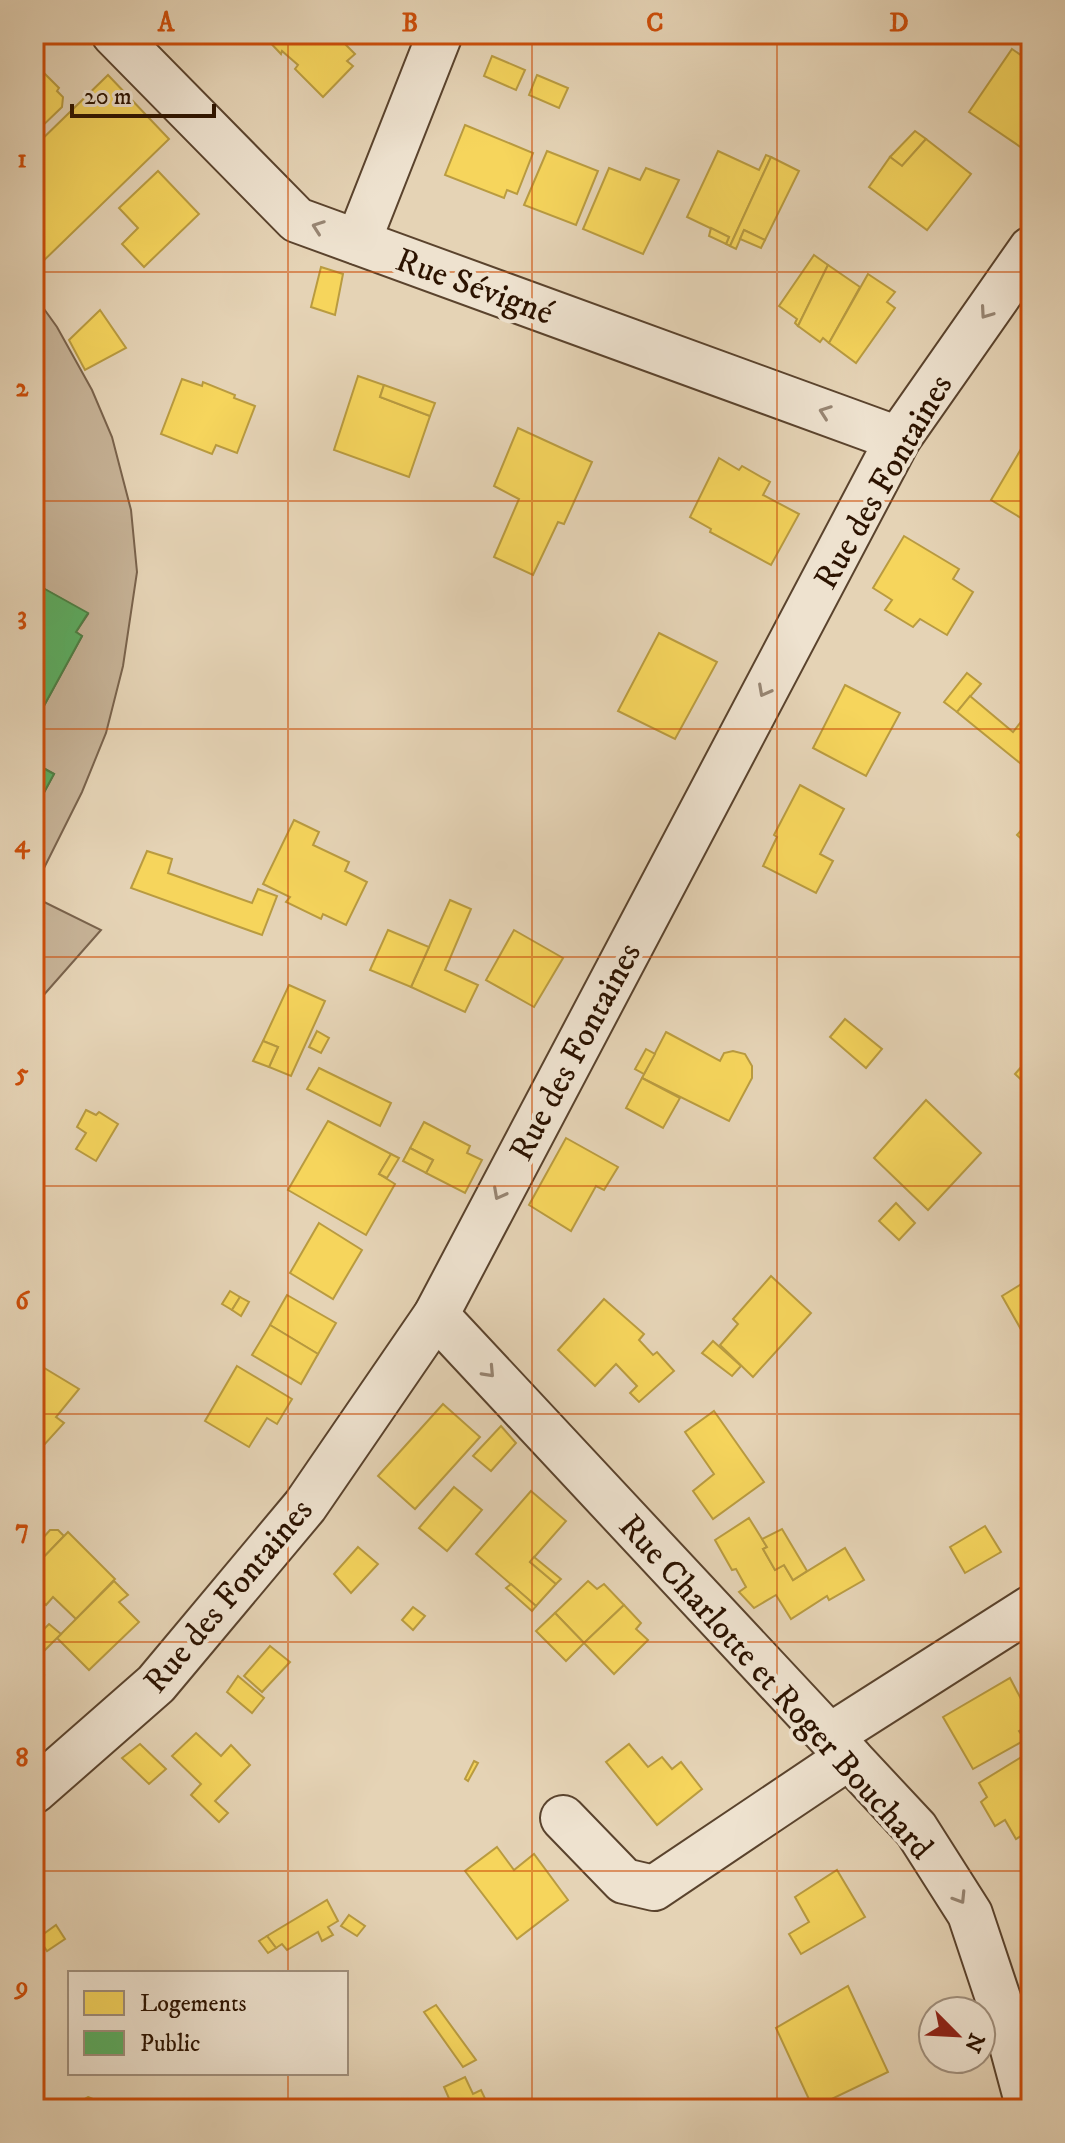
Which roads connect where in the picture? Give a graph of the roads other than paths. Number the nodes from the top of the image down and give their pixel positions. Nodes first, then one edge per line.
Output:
1 (114, 34) edge
2 (440, 34) edge
3 (358, 242) junction
4 (1031, 249) edge
5 (898, 439) junction
6 (436, 1315) junction
7 (1031, 1608) edge
8 (840, 1746) junction
9 (34, 1791) edge
10 (563, 1818) dead end
11 (1029, 2109) edge

3 -> 1 street, Rue Sévigné
2 - 3 street
5 -> 3 street, Rue Sévigné
4 -> 5 street, Rue des Fontaines
5 -> 6 street, Rue des Fontaines
6 -> 8 street, Rue Charlotte et Roger Bouchard
6 - 9 street, Rue des Fontaines
7 - 8 street
8 - 10 street
8 -> 11 street, Rue Charlotte et Roger Bouchard

